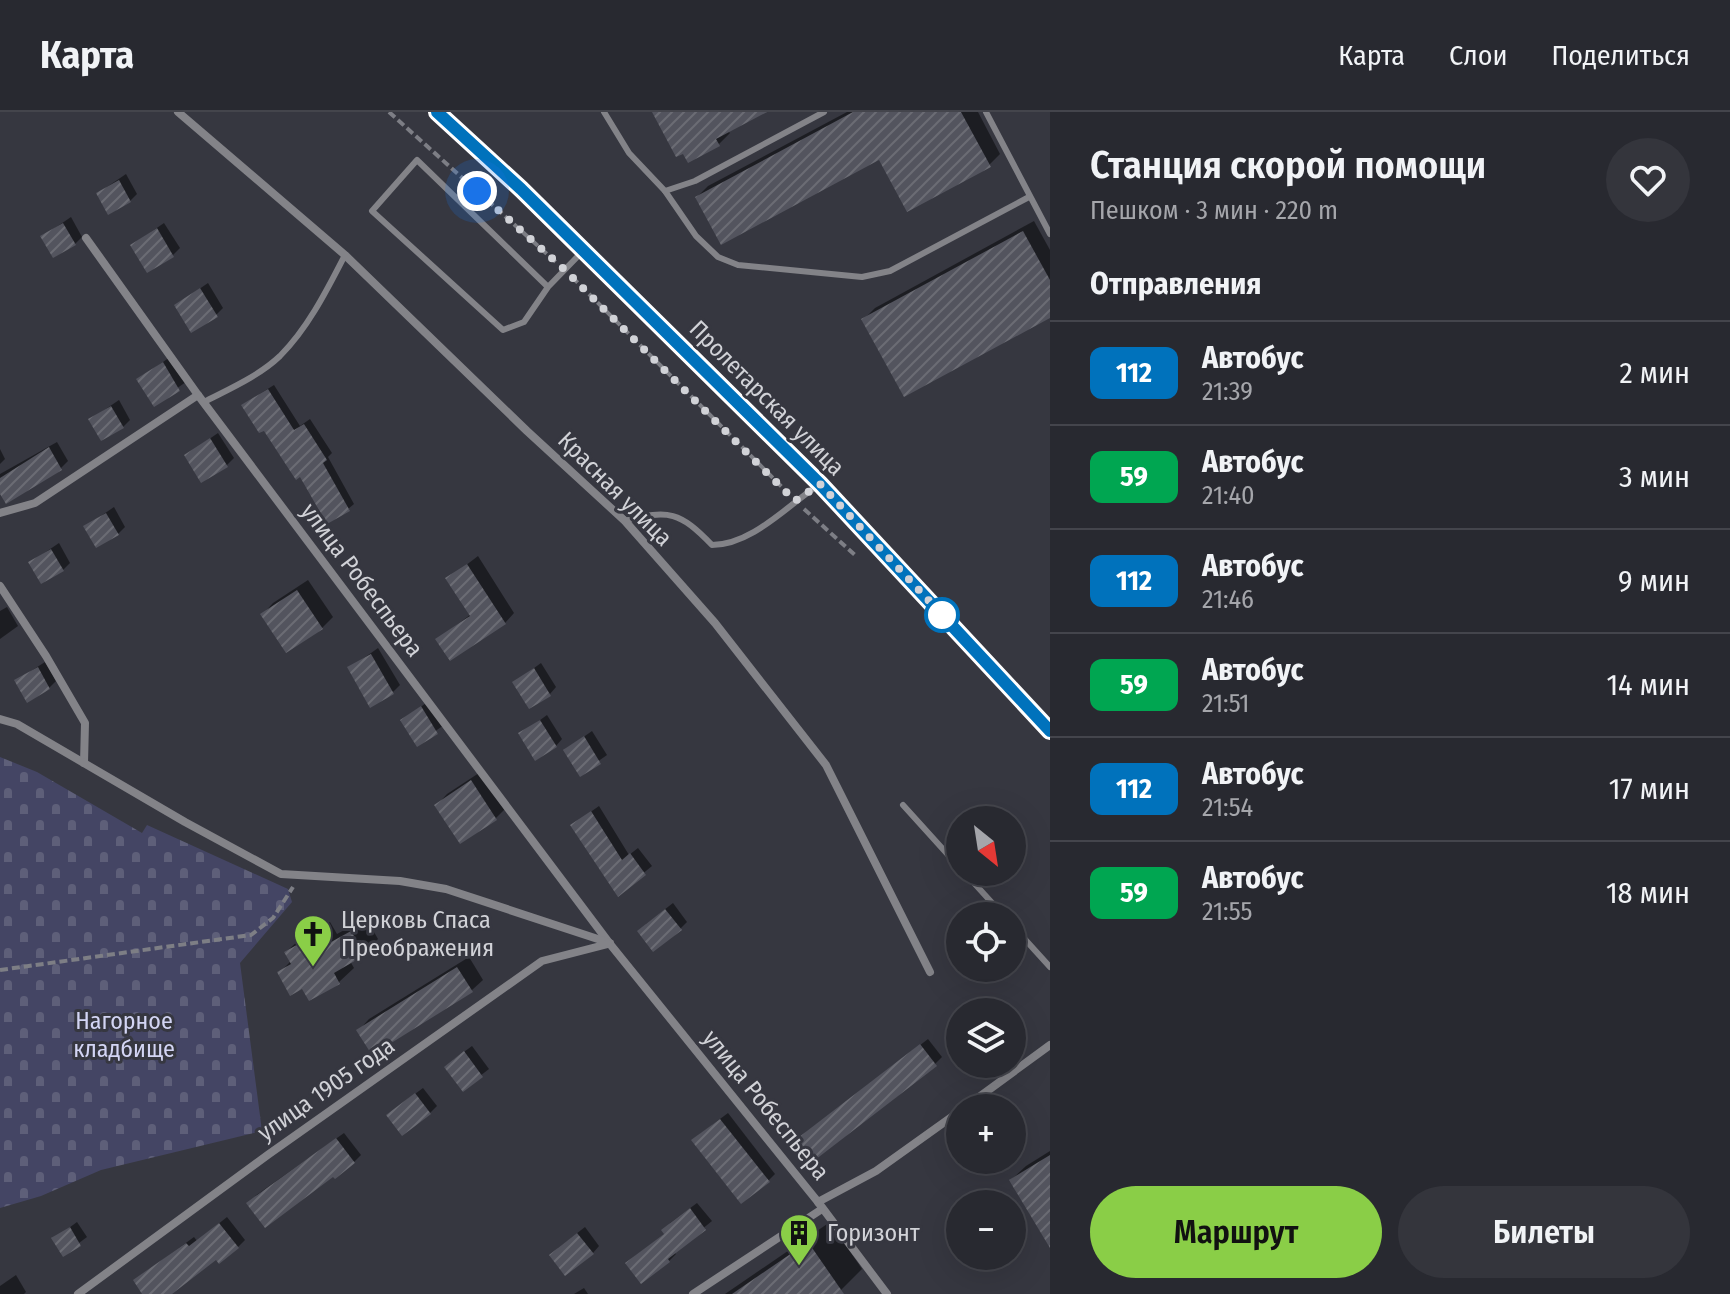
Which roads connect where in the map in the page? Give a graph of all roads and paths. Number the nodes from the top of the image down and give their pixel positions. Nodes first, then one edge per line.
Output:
1 (178, 112) edge
2 (389, 112) edge
3 (437, 112) edge
4 (604, 112) edge
5 (824, 112) edge
6 (986, 112) edge
7 (665, 191) junction
8 (1029, 197) junction
9 (1050, 234) edge
10 (86, 238) dead end
11 (583, 251) junction
12 (345, 255) junction
13 (564, 269) junction
14 (548, 287) junction
15 (201, 398) junction
16 (820, 484) junction
17 (795, 501) junction
18 (0, 513) edge
19 (625, 521) junction
20 (856, 556) dead end
21 (0, 586) edge
22 (0, 719) edge
23 (1050, 731) edge
24 (84, 763) junction
25 (903, 805) dead end
26 (946, 852) edge
27 (301, 875) junction
28 (977, 886) edge
29 (991, 902) edge
30 (1026, 940) edge
31 (610, 944) junction
32 (1050, 967) edge
33 (0, 970) edge
34 (930, 972) dead end
35 (1050, 1045) edge
36 (984, 1094) edge
37 (946, 1121) edge
38 (820, 1205) junction
39 (78, 1294) edge
40 (693, 1294) edge
41 (887, 1294) edge

1 - 12 street, Красная улица
2 - 13 path
3 - 11 main road, Пролетарская улица
4 - 7 lane
5 - 7 lane
6 - 8 lane
7 - 8 lane
8 - 9 lane
10 - 15 street, улица Робеспьера
11 - 13 lane
11 - 16 main road, Пролетарская улица
12 - 15 lane
12 - 19 street, Красная улица
13 - 14 lane
13 - 17 path
14 - 14 lane
15 - 18 street
15 - 31 street, улица Робеспьера
16 - 17 lane
16 - 23 main road, Пролетарская улица
17 - 19 lane
17 - 20 path
19 - 34 street, Красная улица
21 - 24 street
22 - 24 street
24 - 27 street
25 - 26 lane
27 - 31 street
27 - 33 path
28 - 29 lane
30 - 32 lane
31 - 38 street, улица Робеспьера
31 - 39 street, улица 1905 года
35 - 36 street
37 - 38 street
38 - 40 street
38 - 41 street, улица Робеспьера

